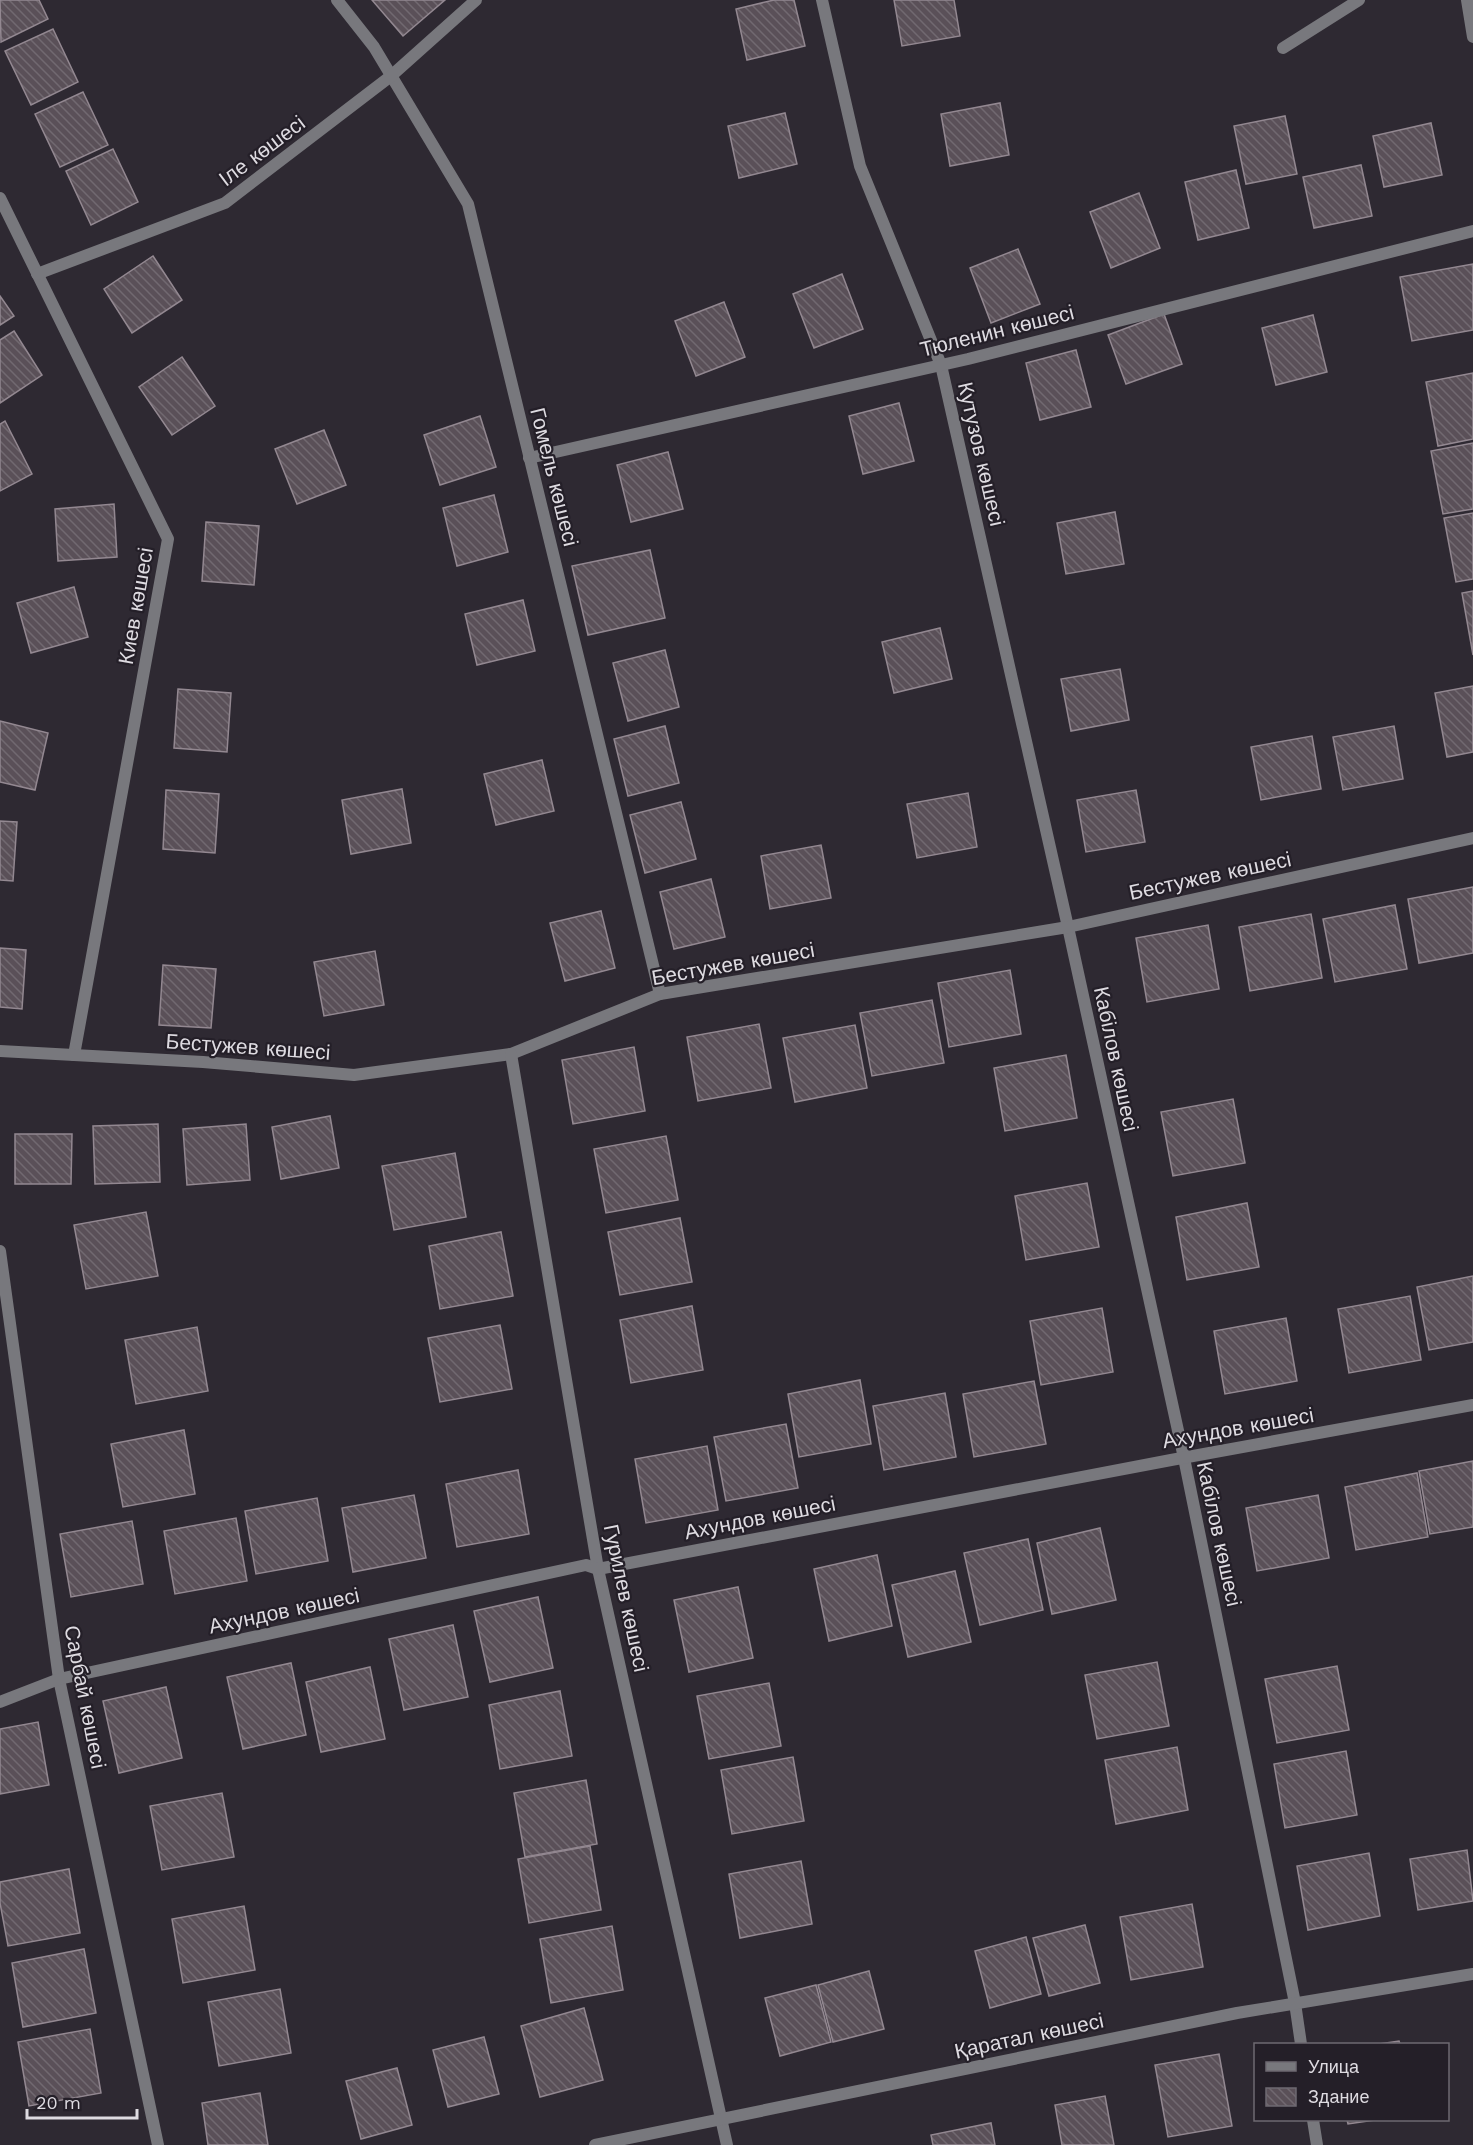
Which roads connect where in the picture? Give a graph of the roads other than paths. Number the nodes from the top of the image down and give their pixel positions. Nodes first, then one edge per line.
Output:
1 (338, 0) edge
2 (476, 0) edge
3 (822, 0) edge
4 (1359, 0) edge
5 (1467, 0) edge
6 (1473, 37) edge
7 (1283, 48) dead end
8 (391, 76) junction
9 (0, 198) edge
10 (1473, 231) edge
11 (37, 274) junction
12 (941, 365) junction
13 (529, 458) junction
14 (1473, 838) edge
15 (1068, 927) junction
16 (660, 994) junction
17 (0, 1051) edge
18 (511, 1054) junction
19 (74, 1055) junction
20 (0, 1251) edge
21 (1473, 1406) edge
22 (1184, 1458) junction
23 (598, 1569) junction
24 (58, 1679) junction
25 (0, 1702) edge
26 (1473, 1974) edge
27 (1295, 2003) junction
28 (1301, 2043) edge
29 (723, 2119) junction
30 (1313, 2121) edge
31 (158, 2145) edge
32 (595, 2145) edge
33 (727, 2145) edge
34 (1317, 2145) edge

1 - 8 street, Гомель көшесі
2 - 8 street, Іле көшесі
3 - 12 street, Кутузов көшесі
4 - 7 street
5 - 6 street
8 - 11 street, Іле көшесі
8 - 13 street, Гомель көшесі
9 - 11 street, Киев көшесі
10 - 12 street, Тюленин көшесі
11 - 19 street, Киев көшесі
12 - 13 street, Тюленин көшесі
12 - 15 street, Кутузов көшесі
13 - 16 street, Гомель көшесі
14 - 15 street, Бестужев көшесі
15 - 16 street, Бестужев көшесі
15 - 22 street, Кабілов көшесі
16 - 18 street, Бестужев көшесі
17 - 19 street, Бестужев көшесі
18 - 19 street, Бестужев көшесі
18 - 23 street, Гурилев көшесі
20 - 24 street, Сарбай көшесі
21 - 22 street, Ахундов көшесі
22 - 23 street, Ахундов көшесі
22 - 27 street, Кабілов көшесі
23 - 24 street, Ахундов көшесі
23 - 29 street, Гурилев көшесі
24 - 25 street, Ахундов көшесі
24 - 31 street, Сарбай көшесі
26 - 27 street, Қаратал көшесі
27 - 28 street, Кабілов көшесі
27 - 29 street, Қаратал көшесі
29 - 32 street, Қаратал көшесі
29 - 33 street, Гурилев көшесі
30 - 34 street

